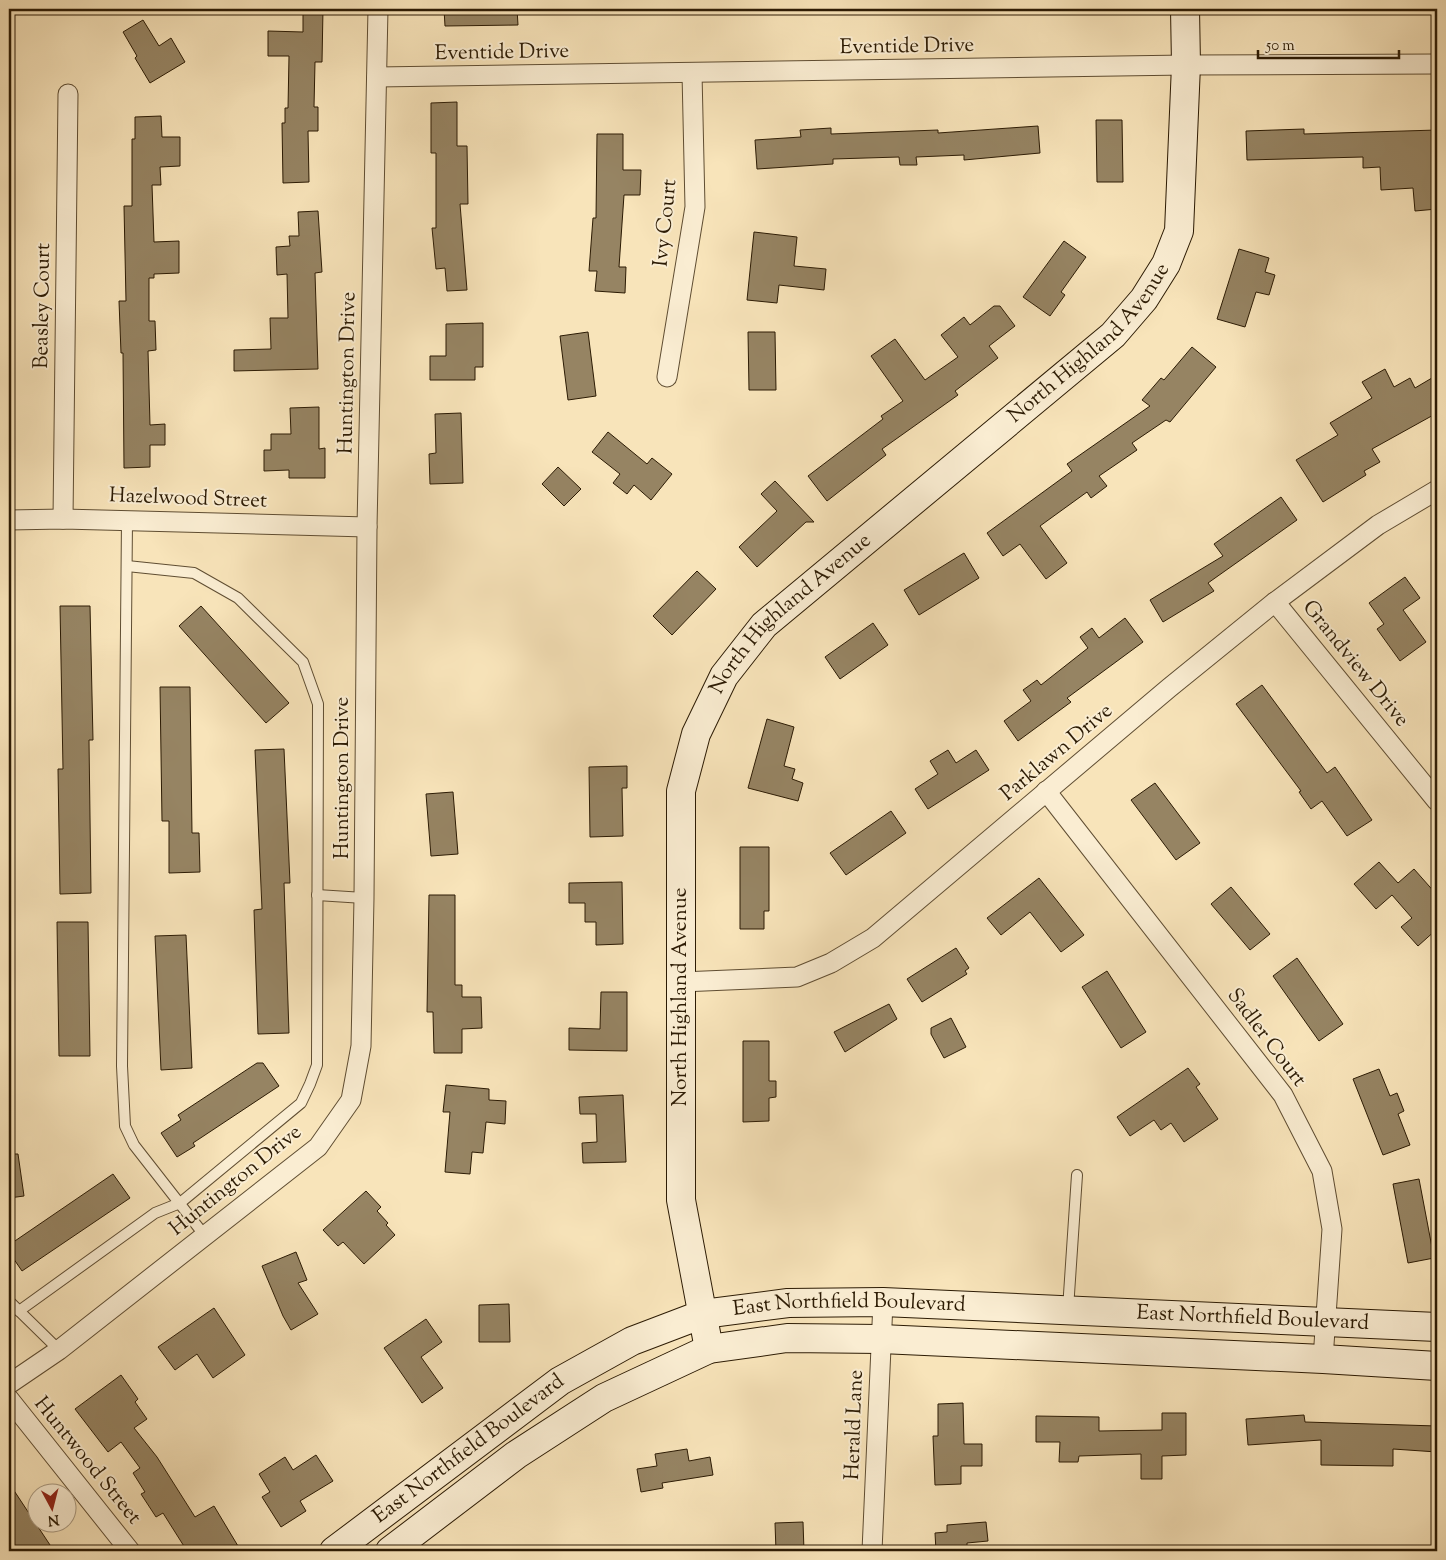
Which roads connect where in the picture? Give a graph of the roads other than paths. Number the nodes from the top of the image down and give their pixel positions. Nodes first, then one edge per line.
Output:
1 (378, 9) edge
2 (1185, 9) edge
3 (1437, 64) edge
4 (1186, 65) junction
5 (692, 73) junction
6 (377, 77) junction
7 (68, 94) dead end
8 (668, 377) dead end
9 (1437, 490) edge
10 (63, 518) junction
11 (9, 520) edge
12 (127, 520) junction
13 (367, 527) junction
14 (127, 566) junction
15 (1275, 602) junction
16 (1046, 791) junction
17 (1437, 801) edge
18 (317, 895) junction
19 (364, 898) junction
20 (681, 982) junction
21 (1078, 1175) dead end
22 (180, 1203) junction
23 (205, 1236) junction
24 (9, 1301) edge
25 (883, 1302) junction
26 (1068, 1310) junction
27 (19, 1311) junction
28 (703, 1314) junction
29 (1326, 1322) junction
30 (1437, 1327) edge
31 (881, 1339) junction
32 (709, 1349) junction
33 (59, 1350) junction
34 (1323, 1359) junction
35 (1437, 1366) edge
36 (9, 1384) edge
37 (9, 1398) edge
38 (130, 1551) edge
39 (334, 1551) edge
40 (390, 1551) edge
41 (872, 1551) edge

1 - 6 street, Huntington Drive
2 - 4 main road, North Highland Avenue
3 - 4 street, Eventide Drive
4 - 5 street, Eventide Drive
4 - 20 main road, North Highland Avenue
5 - 6 street, Eventide Drive
5 - 8 street, Ivy Court
6 - 13 street, Huntington Drive
7 - 10 street, Beasley Court
9 - 15 street, Parklawn Drive
10 - 11 street, Hazelwood Street
10 - 12 street, Hazelwood Street
12 - 13 street, Hazelwood Street
12 - 14 lane
13 - 19 street, Huntington Drive
14 - 18 lane
14 - 22 lane
15 - 16 street, Parklawn Drive
15 - 17 street, Grandview Drive
16 - 20 street, Parklawn Drive
16 - 29 street, Sadler Court
18 - 19 lane
18 - 22 lane
19 - 23 street, Huntington Drive
20 - 28 main road, North Highland Avenue
21 - 26 lane
22 - 23 lane
22 - 27 lane
23 - 33 street, Huntington Drive
24 - 27 lane
25 - 26 main road, East Northfield Boulevard
25 - 28 main road, East Northfield Boulevard
25 - 31 street, Herald Lane
26 - 29 main road, East Northfield Boulevard
27 - 33 lane
28 - 32 main road, North Highland Avenue
28 - 39 main road, East Northfield Boulevard
29 - 30 main road, East Northfield Boulevard
29 - 34 street, Sadler Court
31 - 32 main road, East Northfield Boulevard
31 - 34 main road, East Northfield Boulevard
31 - 41 street, Herald Lane
32 - 40 main road, East Northfield Boulevard
33 - 36 street, Huntington Drive
34 - 35 main road, East Northfield Boulevard
37 - 38 street, Huntwood Street

